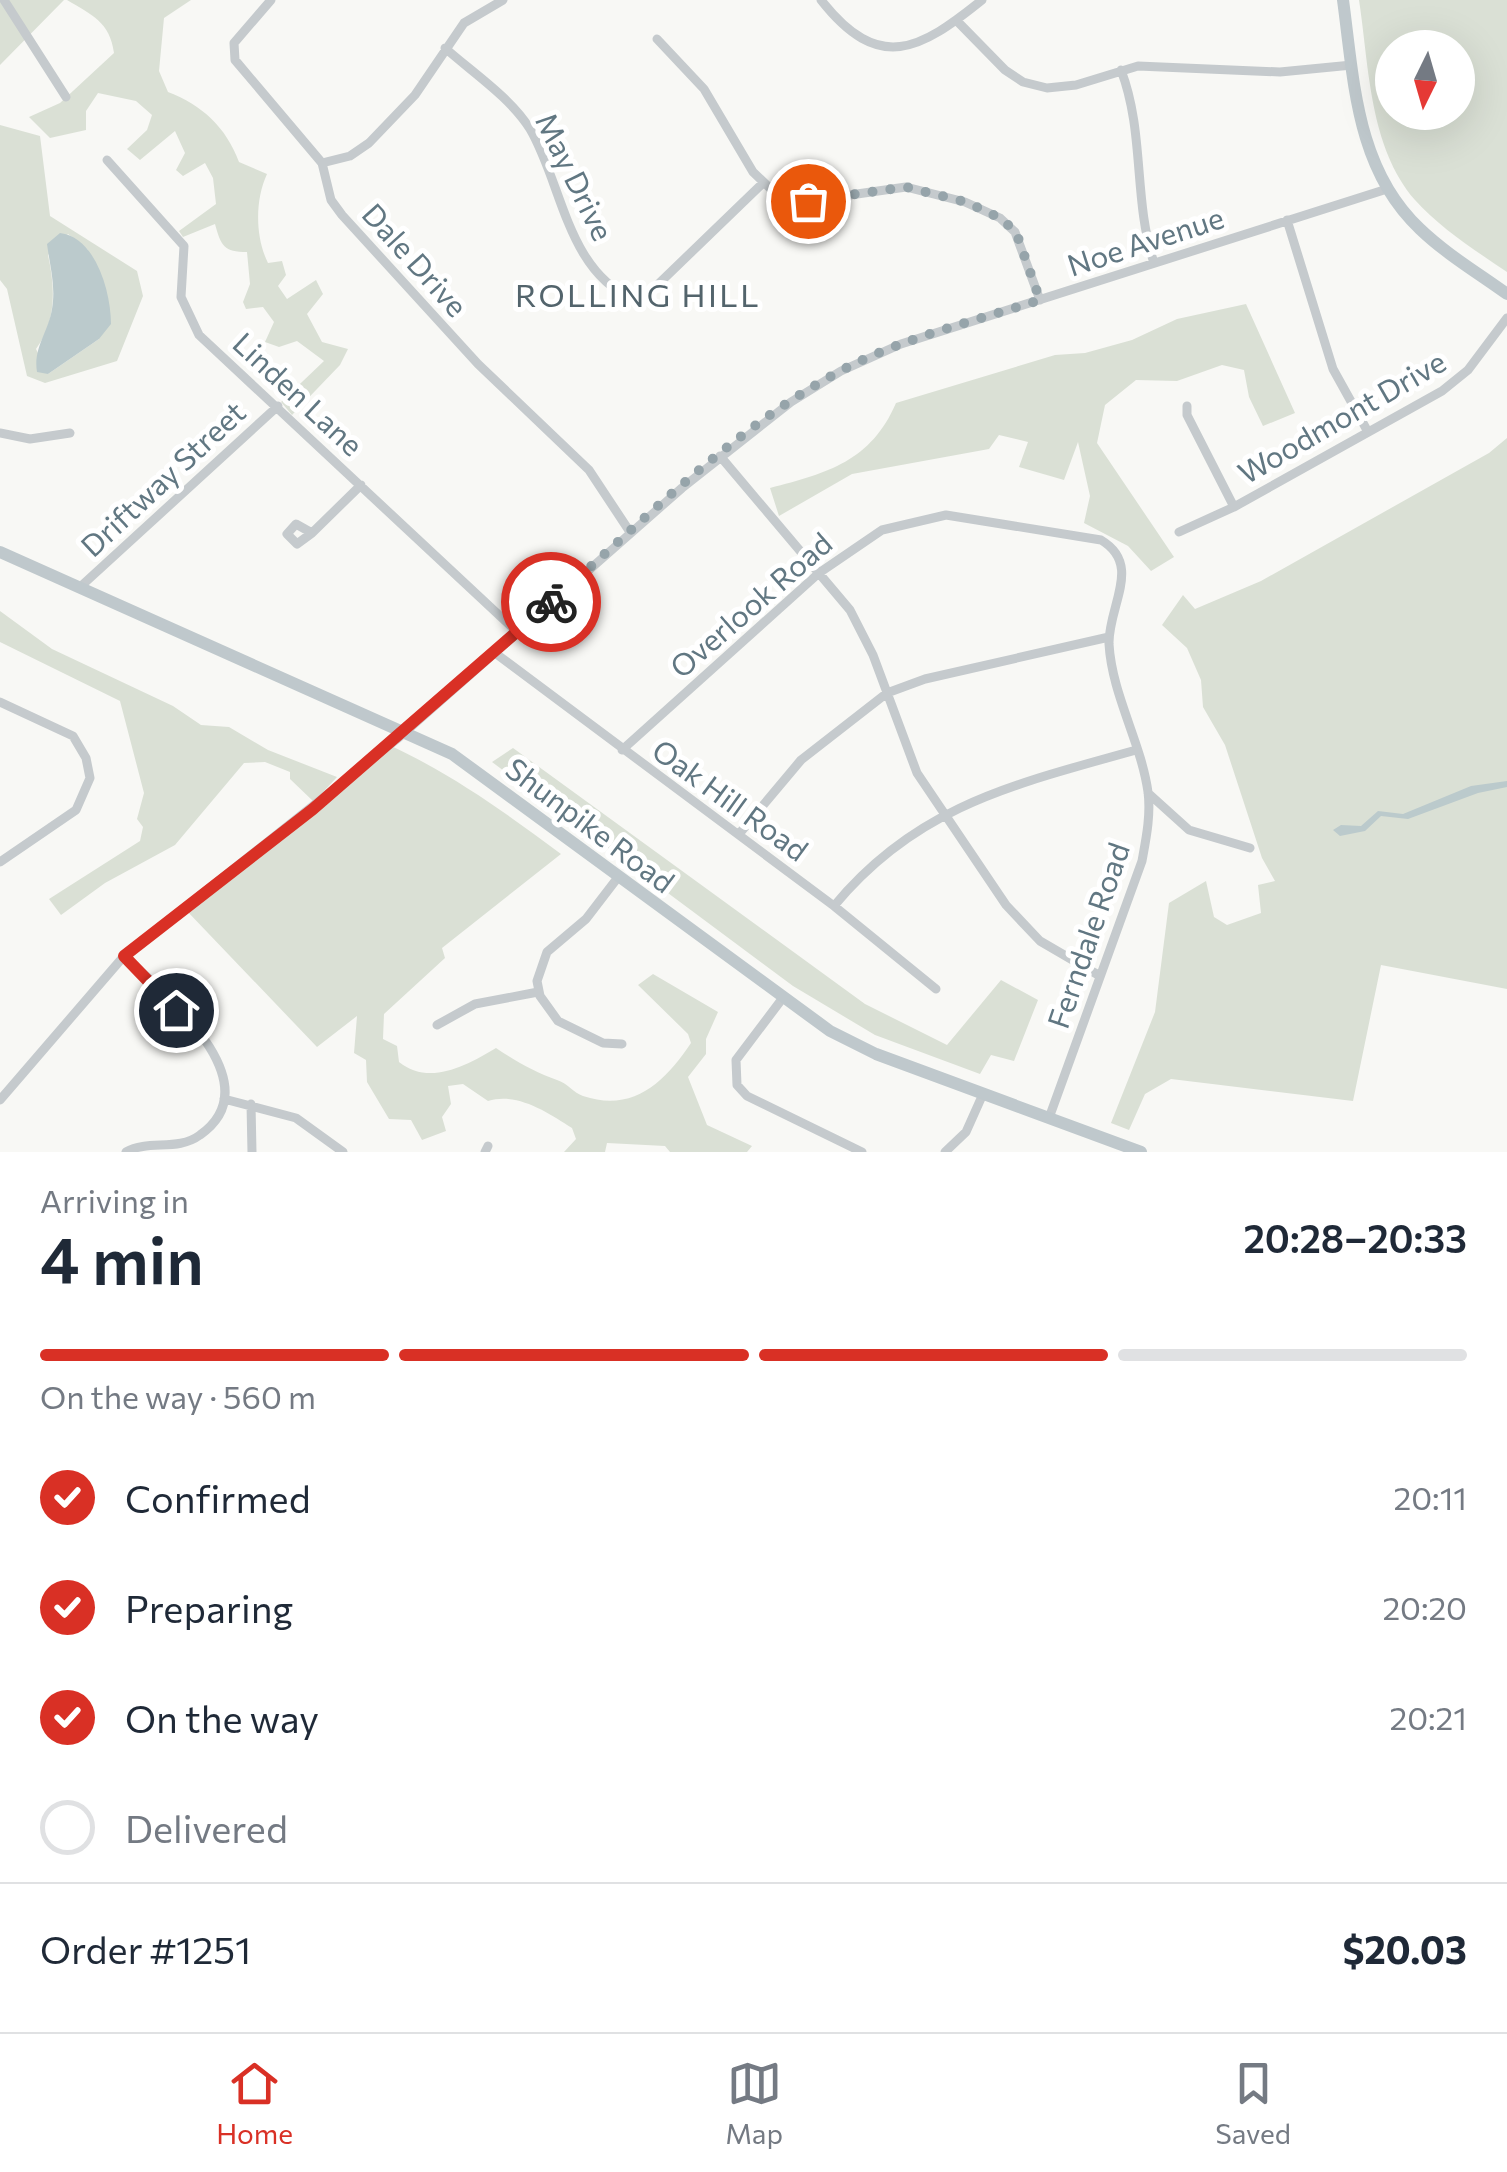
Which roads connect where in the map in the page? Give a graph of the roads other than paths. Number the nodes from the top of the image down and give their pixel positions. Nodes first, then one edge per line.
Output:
1 (4, 0) edge
2 (270, 0) edge
3 (503, 0) edge
4 (821, 0) edge
5 (982, 0) edge
6 (1343, 0) edge
7 (957, 21) junction
8 (657, 39) dead end
9 (445, 48) junction
10 (1352, 65) junction
11 (1121, 70) junction
12 (66, 97) dead end
13 (106, 160) dead end
14 (322, 163) junction
15 (763, 183) junction
16 (1387, 189) junction
17 (1286, 220) junction
18 (1154, 263) junction
19 (1507, 294) edge
20 (1040, 300) junction
21 (1507, 318) edge
22 (278, 406) junction
23 (1188, 406) dead end
24 (0, 432) edge
25 (1368, 432) junction
26 (70, 433) dead end
27 (720, 456) junction
28 (362, 485) junction
29 (1234, 507) junction
30 (630, 532) junction
31 (1180, 532) dead end
32 (312, 533) dead end
33 (1101, 540) joint
34 (0, 552) edge
35 (818, 572) junction
36 (79, 588) junction
37 (517, 632) junction
38 (1109, 637) junction
39 (494, 652) junction
40 (887, 693) junction
41 (0, 702) edge
42 (406, 731) junction
43 (622, 750) junction
44 (1136, 750) junction
45 (1148, 793) junction
46 (943, 814) junction
47 (739, 834) junction
48 (1250, 848) dead end
49 (0, 862) edge
50 (619, 876) junction
51 (834, 906) junction
52 (124, 956) junction
53 (1100, 976) junction
54 (936, 988) dead end
55 (538, 992) junction
56 (782, 999) junction
57 (438, 1025) dead end
58 (622, 1044) dead end
59 (2, 1092) edge
60 (983, 1094) junction
61 (224, 1099) junction
62 (251, 1104) junction
63 (1048, 1118) junction
64 (126, 1152) edge
65 (252, 1152) edge
66 (342, 1152) edge
67 (862, 1152) edge
68 (945, 1152) edge
69 (1141, 1152) edge

1 - 12 street
2 - 14 street, Dale Drive
3 - 9 street
4 - 7 street
5 - 7 street
6 - 10 main road
7 - 11 street
8 - 15 street
9 - 14 street
9 - 15 street, May Drive
10 - 11 street
10 - 16 main road
11 - 18 street
13 - 22 street, Linden Lane
14 - 30 street, Dale Drive
15 - 20 street
16 - 17 street, Noe Avenue
16 - 19 main road
17 - 18 street, Noe Avenue
17 - 25 street
18 - 20 street, Noe Avenue
20 - 27 street, Noe Avenue
21 - 25 street, Woodmont Drive
22 - 28 street, Linden Lane
22 - 36 street, Driftway Street
23 - 29 street
24 - 26 street
25 - 29 street, Woodmont Drive
27 - 30 street, Noe Avenue
27 - 35 street
28 - 32 street
28 - 37 street, Linden Lane
29 - 31 street, Woodmont Drive
30 - 37 street, Noe Avenue
33 - 35 street, Overlook Road
33 - 38 street, Ferndale Road
34 - 36 main road, Shunpike Road
35 - 40 street
35 - 43 street, Overlook Road
36 - 42 main road, Shunpike Road
37 - 39 street, Noe Avenue
38 - 40 street
38 - 44 street, Ferndale Road
39 - 42 street, Noe Avenue
39 - 43 street, Oak Hill Road
40 - 46 street
40 - 47 street
41 - 49 street
42 - 50 main road, Shunpike Road
42 - 52 street, Noe Avenue
43 - 47 street, Oak Hill Road
44 - 45 street, Ferndale Road
44 - 46 street
45 - 48 street
45 - 53 street, Ferndale Road
46 - 51 street
46 - 53 street
47 - 51 street, Oak Hill Road
50 - 55 street
50 - 56 main road, Shunpike Road
51 - 54 street, Oak Hill Road
52 - 59 street, Noe Avenue
52 - 61 street
53 - 63 street, Ferndale Road
55 - 57 street
55 - 58 street
56 - 60 main road, Shunpike Road
56 - 67 street
60 - 63 main road, Shunpike Road
60 - 68 street
61 - 62 street
61 - 64 street
62 - 65 street
62 - 66 street
63 - 69 main road, Shunpike Road

